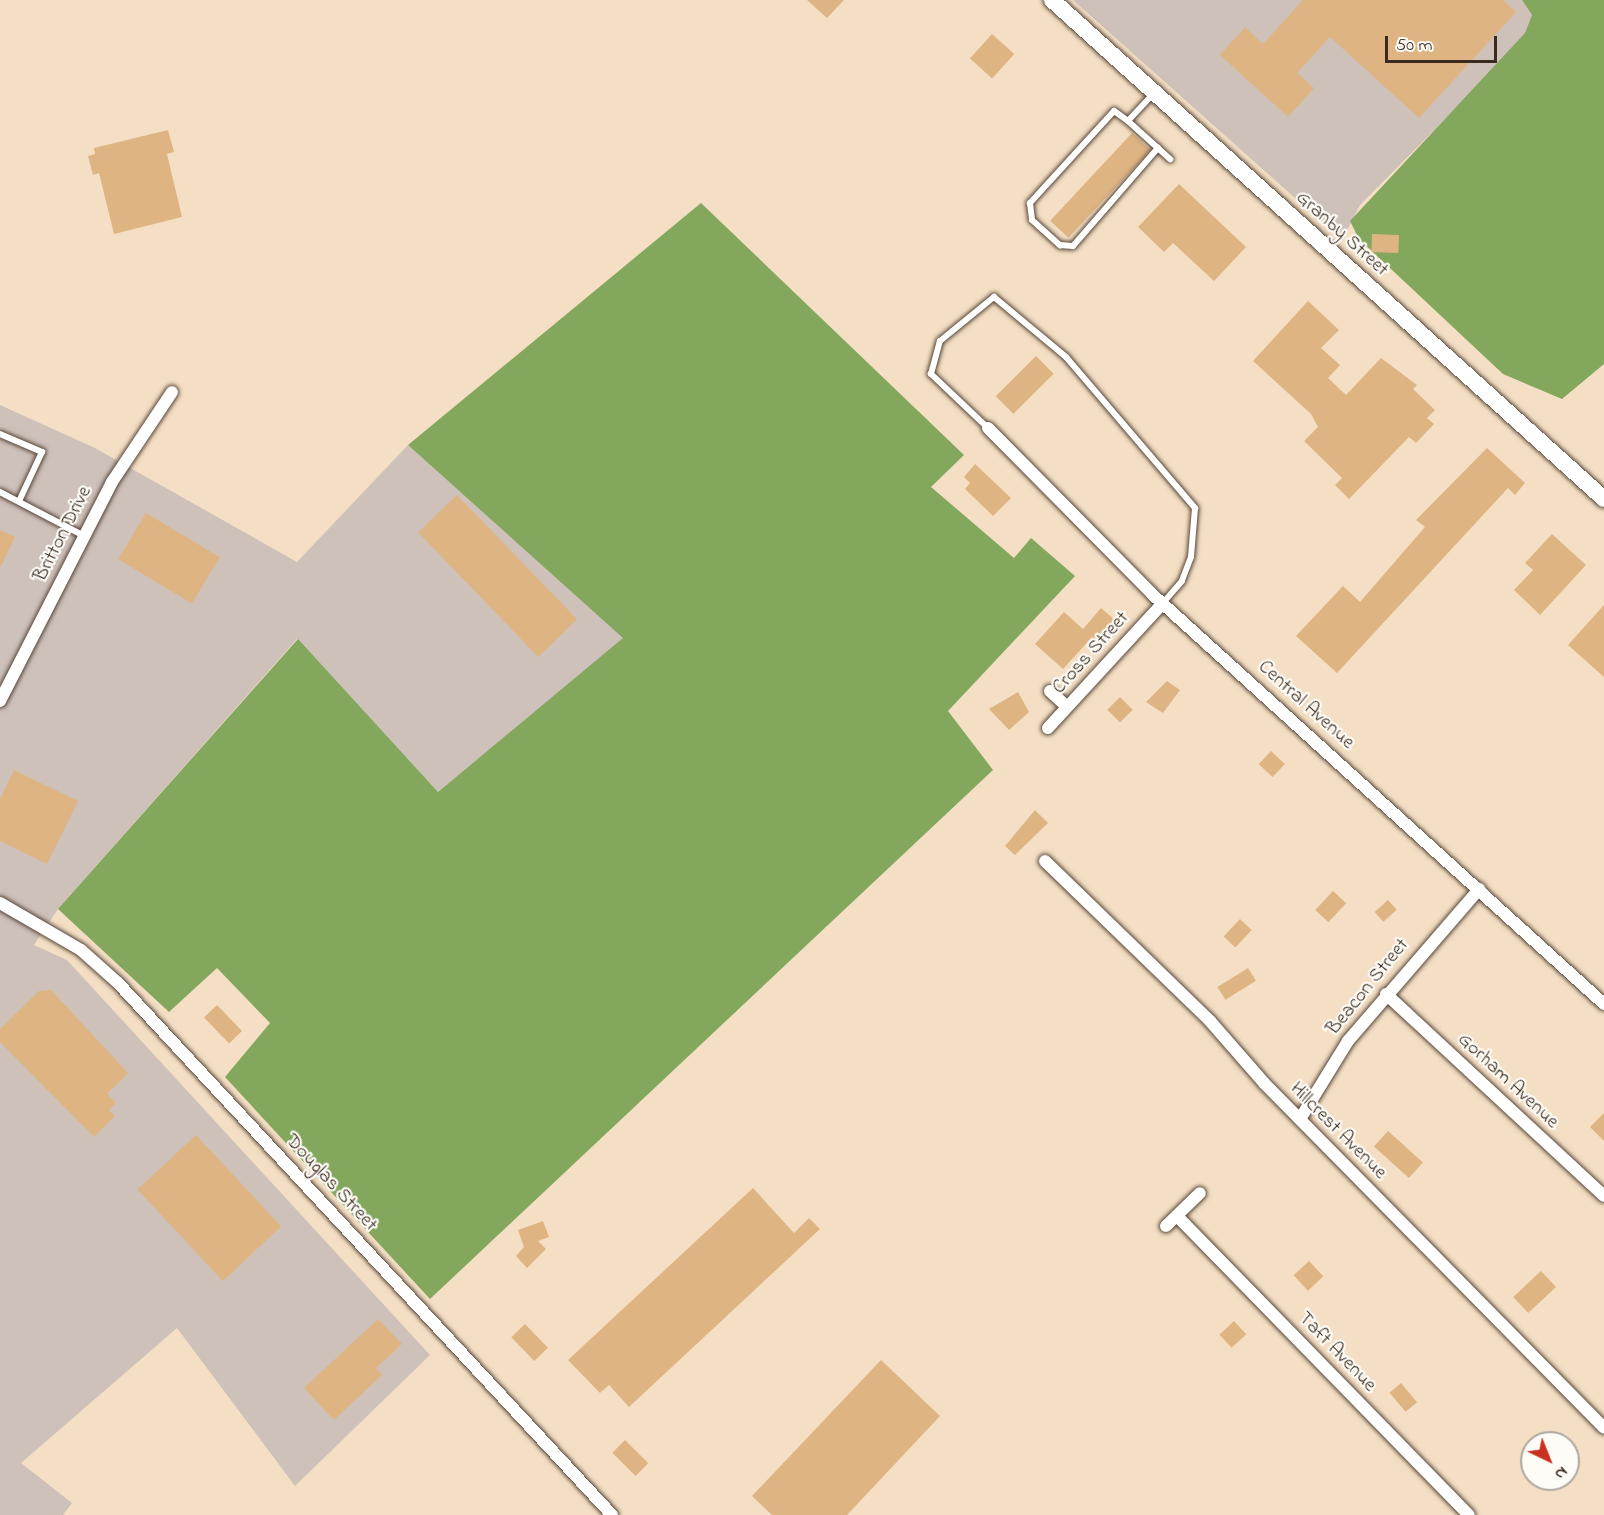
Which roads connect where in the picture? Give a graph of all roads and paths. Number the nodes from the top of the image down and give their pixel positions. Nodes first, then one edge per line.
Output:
1 (1052, 0) edge
2 (1155, 93) junction
3 (1128, 121) junction
4 (1158, 148) junction
5 (1170, 159) dead end
6 (172, 392) dead end
7 (988, 428) joint
8 (0, 434) edge
9 (0, 492) edge
10 (1604, 499) edge
11 (19, 501) junction
12 (84, 536) junction
13 (1162, 604) junction
14 (1050, 691) dead end
15 (0, 701) edge
16 (1067, 707) junction
17 (1048, 728) dead end
18 (1045, 861) dead end
19 (1479, 889) junction
20 (0, 903) edge
21 (1386, 994) junction
22 (1604, 1004) edge
23 (1300, 1119) junction
24 (1200, 1193) dead end
25 (1604, 1196) edge
26 (1177, 1216) junction
27 (1166, 1226) dead end
28 (1604, 1428) edge
29 (612, 1515) edge
30 (1469, 1515) edge

1 - 2 main road, Granby Street
2 - 3 lane
2 - 10 main road, Granby Street
3 - 4 lane
3 - 4 lane
4 - 5 lane
6 - 12 street, Britton Drive
7 - 13 street, Central Avenue
7 - 13 lane
8 - 11 lane
9 - 11 lane
11 - 12 lane
12 - 15 street, Britton Drive
13 - 16 street, Cross Street
13 - 19 street, Central Avenue
14 - 16 street
16 - 17 street, Cross Street
18 - 23 street, Hillcrest Avenue
19 - 21 street, Beacon Street
19 - 22 street, Central Avenue
20 - 29 street, Douglas Street
21 - 23 street, Beacon Street
21 - 25 street, Gorham Avenue
23 - 28 street, Hillcrest Avenue
24 - 26 street
26 - 27 street
26 - 30 street, Taft Avenue

